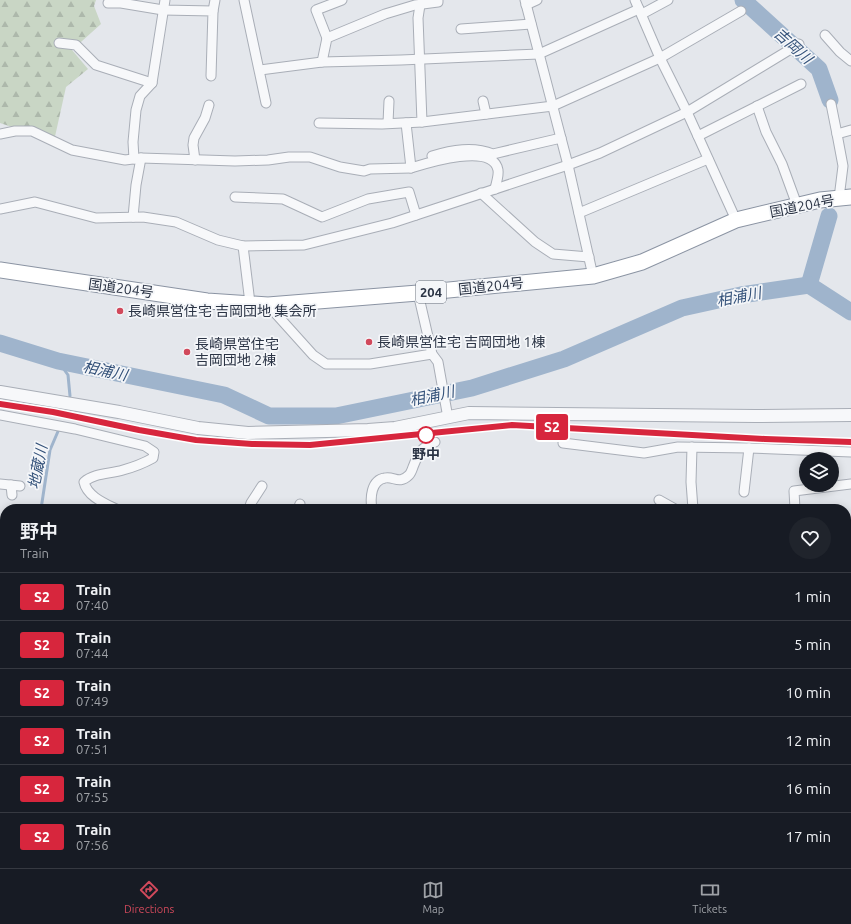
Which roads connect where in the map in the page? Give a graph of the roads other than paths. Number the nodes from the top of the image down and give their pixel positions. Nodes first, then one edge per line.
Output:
1 (165, 0) edge
2 (215, 0) edge
3 (244, 0) edge
4 (342, 0) edge
5 (438, 0) edge
6 (537, 0) edge
7 (635, 0) edge
8 (668, 0) edge
9 (526, 2) edge
10 (108, 3) dead end
11 (420, 5) junction
12 (163, 10) junction
13 (213, 11) junction
14 (741, 11) dead end
15 (640, 12) junction
16 (531, 24) junction
17 (461, 29) dead end
18 (824, 35) dead end
19 (327, 38) junction
20 (59, 43) dead end
21 (798, 44) dead end
22 (539, 54) junction
23 (660, 58) junction
24 (420, 59) junction
25 (851, 61) edge
26 (322, 62) junction
27 (260, 70) junction
28 (212, 76) dead end
29 (152, 83) junction
30 (801, 84) dead end
31 (483, 101) dead end
32 (389, 102) dead end
33 (266, 103) dead end
34 (831, 104) dead end
35 (209, 105) dead end
36 (553, 106) junction
37 (757, 106) junction
38 (687, 112) junction
39 (486, 114) junction
40 (319, 122) dead end
41 (422, 122) junction
42 (388, 123) junction
43 (406, 123) junction
44 (851, 130) edge
45 (0, 134) edge
46 (837, 134) junction
47 (698, 136) junction
48 (561, 138) junction
49 (138, 158) junction
50 (708, 159) junction
51 (195, 160) junction
52 (413, 164) junction
53 (568, 165) junction
54 (495, 189) junction
55 (481, 193) junction
56 (235, 197) dead end
57 (845, 198) edge
58 (797, 205) junction
59 (0, 208) edge
60 (579, 212) junction
61 (416, 215) junction
62 (133, 217) junction
63 (736, 220) junction
64 (243, 246) junction
65 (589, 257) junction
66 (0, 270) edge
67 (593, 276) junction
68 (418, 293) junction
69 (250, 303) junction
70 (268, 305) junction
71 (432, 354) junction
72 (0, 392) edge
73 (0, 415) edge
74 (851, 415) edge
75 (448, 418) junction
76 (435, 442) dead end
77 (563, 443) dead end
78 (692, 447) junction
79 (749, 448) junction
80 (851, 452) edge
81 (0, 484) edge
82 (851, 484) edge
83 (262, 486) dead end
84 (744, 492) dead end
85 (12, 495) dead end
86 (659, 500) dead end
87 (106, 504) edge
88 (251, 504) edge
89 (372, 504) edge
90 (666, 504) edge
91 (693, 504) edge
92 (792, 504) edge

1 - 12 street
2 - 13 street
3 - 27 street
4 - 19 street
5 - 11 street
6 - 9 street
7 - 15 street
8 - 15 street
9 - 16 street
10 - 12 street
11 - 19 street
11 - 24 street
12 - 13 street
12 - 29 street
13 - 28 street
14 - 23 street
15 - 22 street
15 - 23 street
16 - 17 street
16 - 22 street
18 - 25 street
19 - 26 street
20 - 29 street
21 - 38 street
22 - 24 street
22 - 36 street
23 - 36 street
23 - 38 street
24 - 26 street
24 - 41 street
26 - 27 street
27 - 33 street
29 - 49 street
30 - 37 street
31 - 39 street
32 - 42 street
34 - 46 street
35 - 51 street
36 - 39 street
36 - 48 street
37 - 47 street
37 - 58 street
38 - 47 street
38 - 53 street
39 - 41 street
40 - 42 street
41 - 43 street
42 - 43 street
43 - 52 street
44 - 46 street
45 - 49 street
46 - 57 street
47 - 50 street
48 - 52 street
48 - 53 street
49 - 51 street
49 - 62 street
50 - 60 street
50 - 63 street
51 - 52 street
52 - 54 street
53 - 54 street
53 - 60 street
54 - 55 street
55 - 61 street
55 - 65 street
56 - 61 street
57 - 58 highway, 国道204号 / 204
58 - 63 highway, 国道204号 / 204
59 - 62 street
60 - 65 street
61 - 64 street
62 - 64 street
63 - 67 highway, 国道204号 / 204
64 - 69 street
65 - 67 street
66 - 69 highway, 国道204号 / 204
67 - 68 highway, 国道204号 / 204
68 - 70 highway, 国道204号 / 204
68 - 71 street
69 - 70 highway, 国道204号 / 204
70 - 71 street
71 - 75 street
72 - 75 street
73 - 87 street
74 - 75 street
76 - 89 street
77 - 78 street
78 - 79 street
78 - 91 street
79 - 80 street
79 - 84 street
81 - 85 street
82 - 92 street
83 - 88 street
86 - 90 street

